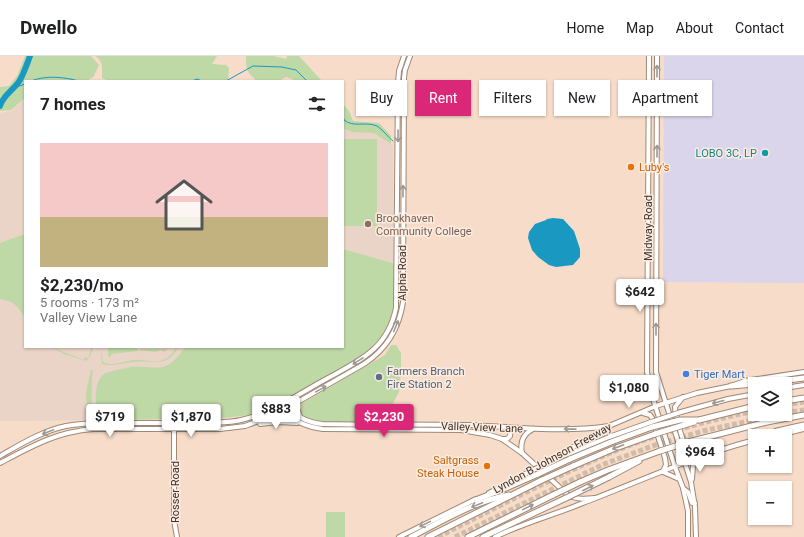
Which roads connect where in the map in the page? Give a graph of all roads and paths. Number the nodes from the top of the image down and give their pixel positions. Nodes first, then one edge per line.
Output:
1 (404, 56) edge
2 (410, 56) edge
3 (649, 56) edge
4 (657, 56) edge
5 (648, 289) junction
6 (656, 290) junction
7 (648, 349) junction
8 (656, 349) junction
9 (804, 372) edge
10 (804, 378) edge
11 (792, 380) edge
12 (748, 385) edge
13 (804, 385) edge
14 (731, 386) junction
15 (792, 387) edge
16 (748, 395) edge
17 (684, 397) junction
18 (804, 398) edge
19 (792, 400) edge
20 (298, 402) junction
21 (666, 403) junction
22 (281, 404) junction
23 (276, 406) junction
24 (656, 406) junction
25 (287, 408) junction
26 (748, 408) edge
27 (93, 409) dead end
28 (281, 411) junction
29 (639, 413) junction
30 (804, 415) edge
31 (300, 417) junction
32 (699, 420) junction
33 (109, 423) junction
34 (174, 423) junction
35 (252, 424) junction
36 (302, 424) junction
37 (651, 424) junction
38 (804, 425) edge
39 (609, 426) junction
40 (465, 428) junction
41 (511, 428) junction
42 (535, 428) junction
43 (786, 429) edge
44 (174, 430) junction
45 (804, 430) edge
46 (792, 432) edge
47 (502, 440) junction
48 (748, 443) edge
49 (522, 453) junction
50 (646, 456) junction
51 (700, 458) junction
52 (0, 460) edge
53 (686, 463) junction
54 (543, 465) junction
55 (675, 467) junction
56 (663, 471) junction
57 (538, 472) junction
58 (680, 479) junction
59 (692, 485) junction
60 (683, 488) junction
61 (514, 494) junction
62 (595, 498) junction
63 (473, 501) junction
64 (695, 503) junction
65 (177, 537) edge
66 (399, 537) edge
67 (411, 537) edge
68 (428, 537) edge
69 (468, 537) edge
70 (483, 537) edge
71 (495, 537) edge
72 (688, 537) edge
73 (696, 537) edge

1 -> 22 main road, Alpha Road
20 -> 2 main road, Alpha Road
3 - 5 main road, Midway Road
6 -> 4 main road, Midway Road
5 - 6 main road
5 - 7 main road, Midway Road
8 -> 6 main road, Midway Road
7 - 8 main road
7 - 24 main road, Midway Road
8 - 21 main road, Midway Road
9 - 14 main road, Lyndon B Johnson Freeway
10 - 11 highway
12 - 14 highway
13 - 15 main road
14 - 17 main road, Lyndon B Johnson Freeway
16 -> 37 main road, bridge
17 - 21 main road, Lyndon B Johnson Freeway
17 - 51 main road
18 - 19 highway
20 - 25 main road, Alpha Road
20 - 31 main road
21 - 24 main road, Lyndon B Johnson Freeway
21 - 53 main road, Midway Road
22 - 23 main road
22 - 25 main road, Valley View Lane
23 - 28 main road, Valley View Lane
23 - 34 main road
24 - 29 main road, Lyndon B Johnson Freeway
24 - 55 main road, Midway Road
25 - 28 main road
25 - 31 main road, Valley View Lane
26 - 32 highway, Lyndon B Johnson Freeway
27 - 33 main road
28 - 35 main road
28 - 36 main road, Valley View Lane
29 - 39 main road, Lyndon B Johnson Freeway
29 - 56 main road
30 - 50 highway, bridge
31 - 40 main road, Valley View Lane
32 - 37 highway, bridge
32 -> 61 highway, Lyndon B Johnson Freeway, bridge
33 - 34 main road
33 -> 52 main road
34 - 44 main road, Rosser Road
35 - 36 main road
35 - 44 main road
36 - 40 main road, Valley View Lane
37 - 54 main road
37 - 57 highway, bridge
38 - 43 highway
39 -> 42 main road, Valley View Lane
39 - 54 main road, Lyndon B Johnson Freeway
40 - 41 main road, Valley View Lane
40 - 47 main road, Valley View Lane
41 - 42 main road, Valley View Lane
41 - 47 main road
42 - 49 main road
44 - 52 main road
44 - 65 main road, Rosser Road
45 - 46 main road
47 - 49 main road, Valley View Lane
48 - 51 main road, Lyndon B Johnson Freeway
49 - 57 main road, Valley View Lane
69 -> 50 highway, bridge
70 -> 50 highway, bridge
51 - 53 main road, Lyndon B Johnson Freeway
51 - 59 main road
53 - 55 main road, Lyndon B Johnson Freeway
53 - 59 main road, Midway Road
54 - 63 main road, Lyndon B Johnson Freeway, bridge
55 - 56 main road, Lyndon B Johnson Freeway
55 - 58 main road, Midway Road
56 - 58 main road
56 - 62 main road, Lyndon B Johnson Freeway
57 - 62 main road, Lyndon B Johnson Freeway
57 - 63 highway
58 - 60 main road, Midway Road
59 - 64 main road, Midway Road
60 - 64 main road
60 - 72 main road, Midway Road
61 -> 67 highway
61 - 68 highway, Lyndon B Johnson Freeway
62 - 71 main road, Lyndon B Johnson Freeway
63 -> 66 main road, Lyndon B Johnson Freeway
64 - 73 main road, Midway Road

